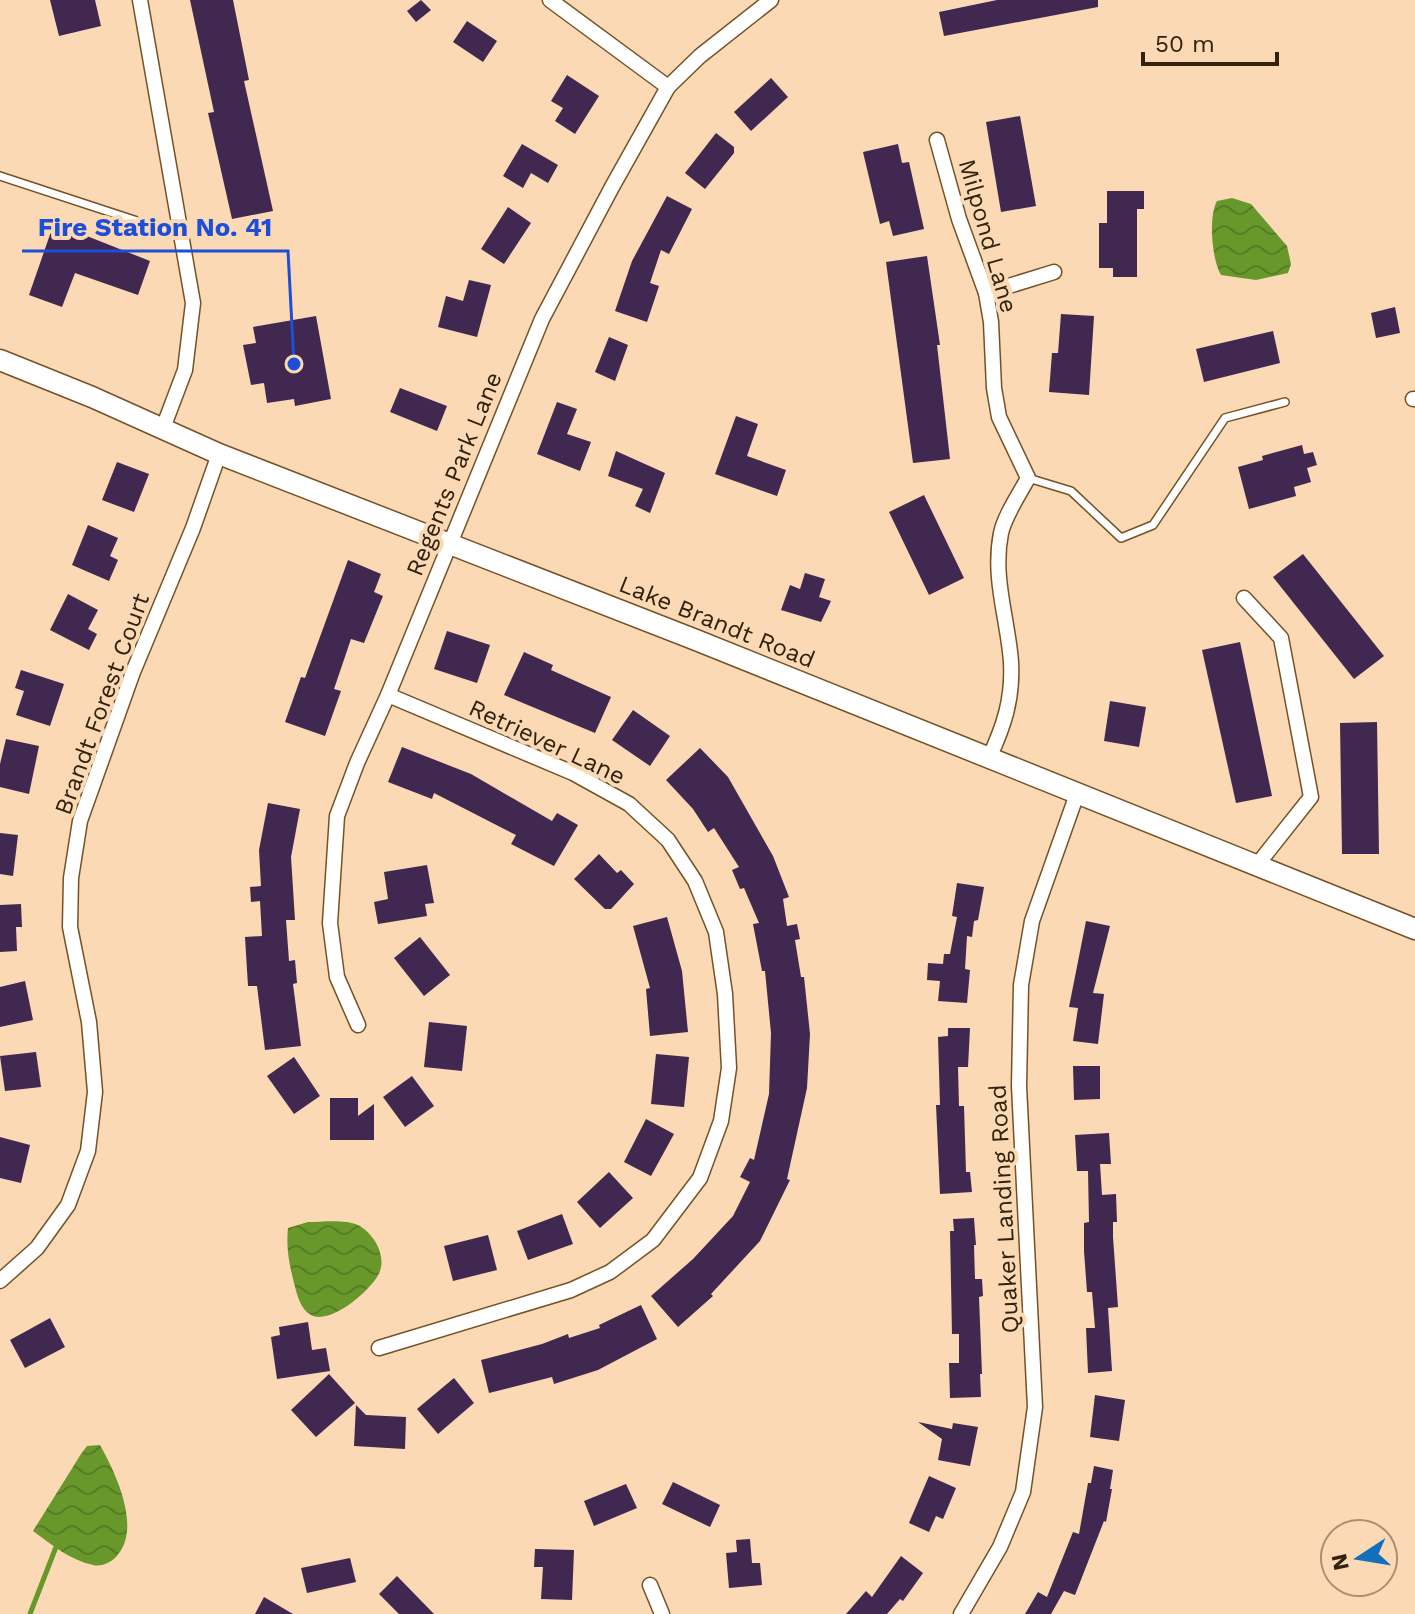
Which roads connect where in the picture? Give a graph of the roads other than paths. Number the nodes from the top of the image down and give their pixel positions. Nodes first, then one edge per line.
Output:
1 (140, 0) edge
2 (550, 0) edge
3 (771, 0) edge
4 (668, 87) junction
5 (937, 140) dead end
6 (0, 176) edge
7 (183, 236) junction
8 (1054, 272) dead end
9 (986, 293) junction
10 (0, 360) edge
11 (1285, 402) dead end
12 (163, 428) junction
13 (219, 454) junction
14 (1028, 478) junction
15 (449, 546) junction
16 (1244, 598) dead end
17 (388, 695) junction
18 (989, 758) junction
19 (1077, 794) junction
20 (1257, 865) junction
21 (1415, 929) edge
22 (358, 1025) dead end
23 (0, 1281) edge
24 (379, 1348) dead end
25 (650, 1585) dead end
26 (662, 1614) edge
27 (961, 1614) edge

1 - 7 street
2 - 4 street
3 - 4 street, Regents Park Lane
4 - 15 street, Regents Park Lane
5 - 9 street, Milpond Lane
6 - 7 lane
7 - 12 street
8 - 9 street
9 - 14 street, Milpond Lane
10 - 12 street, Lake Brandt Road
11 - 14 lane
12 - 13 street, Lake Brandt Road
13 - 15 street, Lake Brandt Road
13 - 23 street, Brandt Forest Court
14 - 18 street
15 - 17 street, Regents Park Lane
15 - 18 street, Lake Brandt Road
16 - 20 street
17 - 22 street, Regents Park Lane
17 - 24 street, Retriever Lane
18 - 19 street, Lake Brandt Road
19 - 20 street, Lake Brandt Road
19 - 27 street, Quaker Landing Road
20 - 21 street, Lake Brandt Road
25 - 26 street

